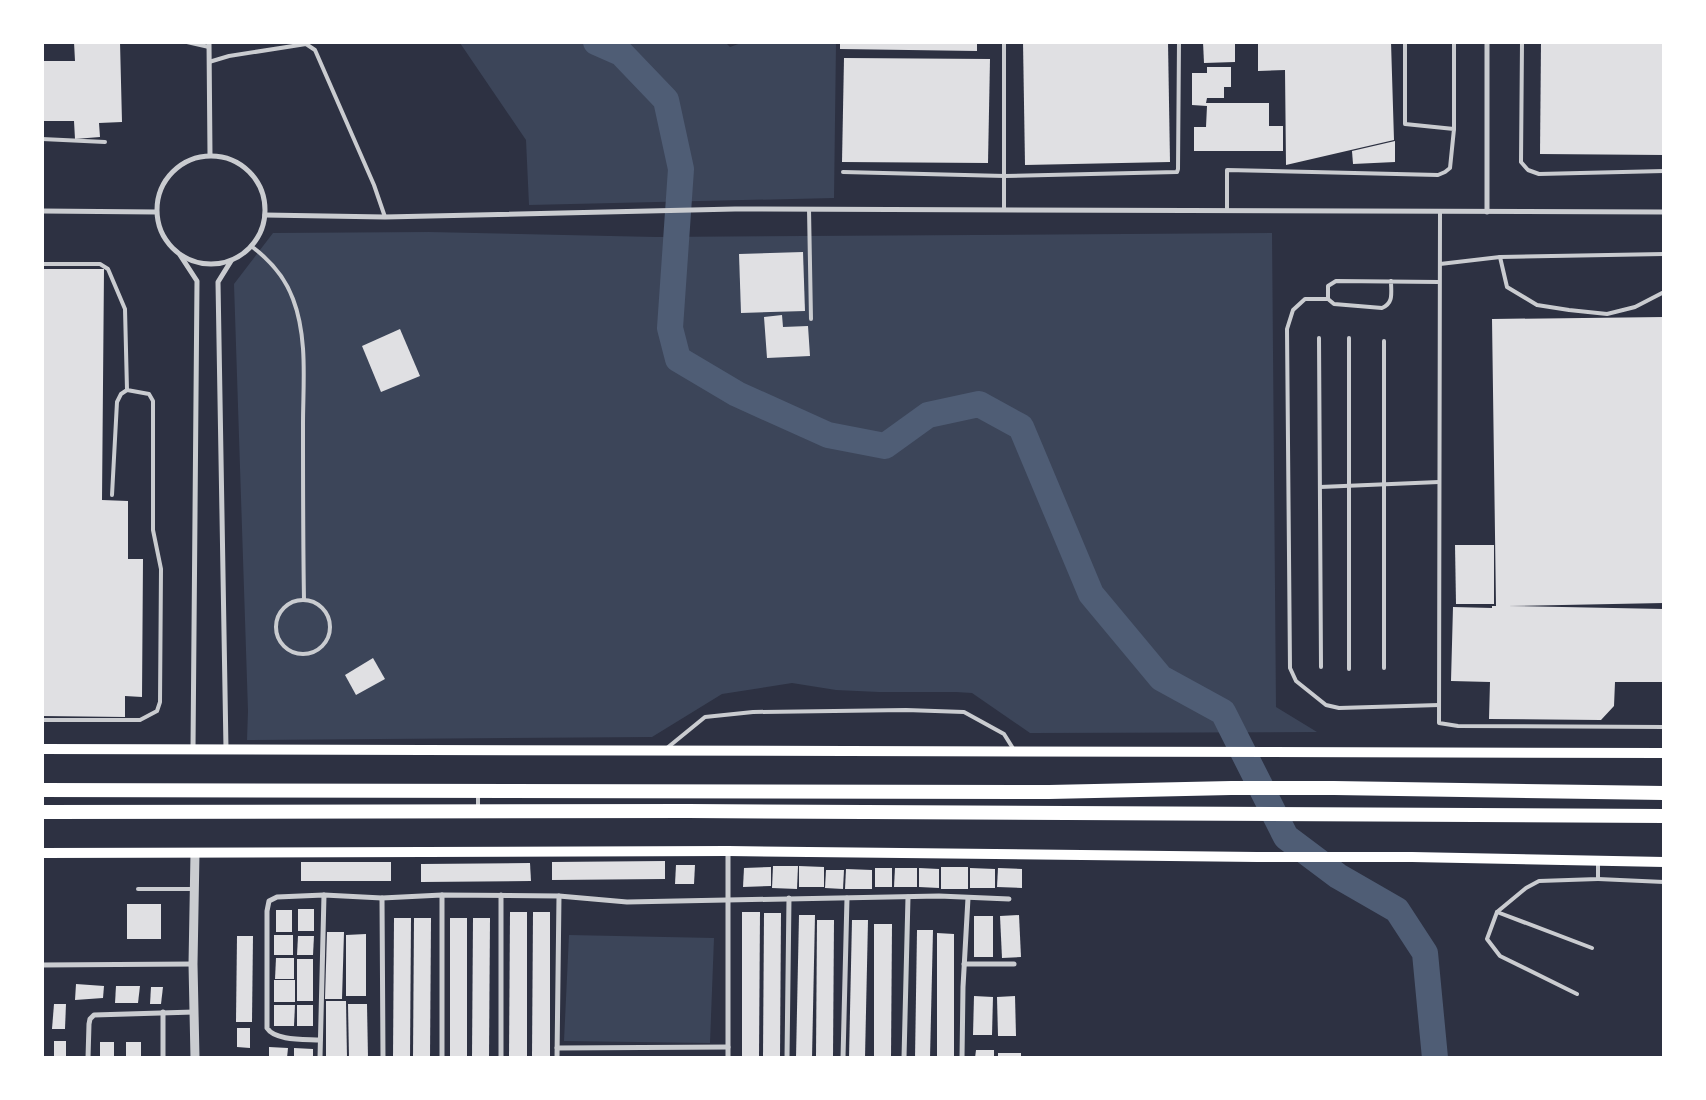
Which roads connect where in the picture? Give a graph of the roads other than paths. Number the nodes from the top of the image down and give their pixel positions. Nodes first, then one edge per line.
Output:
1 (187, 42) edge
2 (1004, 42) edge
3 (1179, 42) edge
4 (1404, 42) edge
5 (1454, 42) edge
6 (1487, 42) edge
7 (1522, 42) edge
8 (209, 44) edge
9 (209, 62) junction
10 (1454, 129) junction
11 (42, 139) edge
12 (105, 142) dead end
13 (210, 156) junction
14 (1664, 171) edge
15 (843, 172) dead end
16 (1005, 176) junction
17 (809, 209) junction
18 (1004, 210) junction
19 (42, 211) edge
20 (1227, 211) junction
21 (156, 212) junction
22 (1440, 212) junction
23 (1487, 212) junction
24 (1664, 212) edge
25 (265, 215) junction
26 (385, 217) junction
27 (251, 246) junction
28 (1664, 254) edge
29 (180, 255) junction
30 (1500, 257) junction
31 (230, 261) junction
32 (42, 264) edge
33 (1440, 264) junction
34 (1391, 281) junction
35 (1439, 282) junction
36 (1664, 292) edge
37 (1328, 299) junction
38 (811, 319) dead end
39 (1319, 338) dead end
40 (1349, 338) dead end
41 (1384, 341) dead end
42 (127, 390) junction
43 (1440, 482) junction
44 (1384, 484) junction
45 (1349, 486) junction
46 (1320, 487) junction
47 (112, 495) dead end
48 (304, 600) junction
49 (1321, 667) dead end
50 (1384, 668) dead end
51 (1350, 669) dead end
52 (1439, 705) junction
53 (42, 720) edge
54 (1664, 727) edge
55 (42, 749) edge
56 (193, 749) junction
57 (226, 749) junction
58 (664, 751) junction
59 (1015, 752) junction
60 (1664, 754) edge
61 (42, 790) edge
62 (478, 791) junction
63 (1664, 793) edge
64 (42, 812) edge
65 (478, 812) junction
66 (1664, 816) edge
67 (728, 851) junction
68 (42, 853) edge
69 (195, 853) junction
70 (1598, 861) junction
71 (1664, 862) edge
72 (1598, 879) junction
73 (1664, 882) edge
74 (138, 889) dead end
75 (194, 889) junction
76 (324, 895) junction
77 (442, 895) junction
78 (502, 895) junction
79 (559, 896) junction
80 (908, 897) junction
81 (382, 898) junction
82 (789, 898) junction
83 (847, 898) junction
84 (968, 898) junction
85 (1009, 899) dead end
86 (728, 900) junction
87 (1497, 912) junction
88 (1592, 948) dead end
89 (194, 964) junction
90 (964, 964) junction
91 (1014, 964) dead end
92 (42, 965) edge
93 (1577, 994) dead end
94 (163, 1012) junction
95 (194, 1012) junction
96 (320, 1040) junction
97 (557, 1048) junction
98 (728, 1048) junction
99 (88, 1058) edge
100 (163, 1058) edge
101 (196, 1058) edge
102 (320, 1058) edge
103 (383, 1058) edge
104 (442, 1058) edge
105 (501, 1058) edge
106 (557, 1058) edge
107 (728, 1058) edge
108 (787, 1058) edge
109 (843, 1058) edge
110 (904, 1058) edge
111 (962, 1058) edge

1 - 8 lane
2 - 16 lane
3 - 16 lane
4 - 10 lane
5 - 10 lane
6 - 23 street
7 - 14 lane
8 - 9 street
9 - 13 street
9 - 26 lane
10 - 20 lane
11 - 12 lane
13 - 21 street
13 - 25 street
15 - 16 lane
16 - 18 lane
17 - 18 street
17 - 26 street
17 - 38 lane
18 - 20 street
19 - 21 street
20 - 22 street
21 - 29 street
22 - 23 street
22 - 33 lane
23 - 24 street
25 - 26 street
25 - 27 street
27 - 31 street
27 - 48 lane
28 - 30 lane
29 - 31 street
29 - 56 street
30 - 33 lane
30 - 36 lane
31 - 57 street
32 - 42 lane
33 - 35 lane
34 - 35 lane
34 - 37 lane
34 - 37 lane
35 - 43 lane
37 - 52 lane
39 - 46 lane
40 - 45 lane
41 - 44 lane
42 - 47 lane
42 - 53 lane
43 - 44 lane
43 - 52 lane
44 - 45 lane
44 - 50 lane
45 - 46 lane
45 - 51 lane
46 - 49 lane
48 - 48 lane
52 - 54 lane
55 - 56 main road
56 - 57 main road
57 - 58 main road
58 - 59 main road
58 - 59 lane
59 - 60 main road
61 - 62 highway
62 - 63 highway
62 - 65 lane
64 - 65 highway
65 - 66 highway
67 - 69 main road
67 - 70 main road
67 - 86 street
68 - 69 main road
69 - 75 street
70 - 71 main road
70 - 72 lane
72 - 73 lane
72 - 87 lane
74 - 75 lane
75 - 89 street
76 - 81 street
76 - 96 street
76 - 96 street
77 - 78 street
77 - 81 street
77 - 104 street
78 - 79 street
78 - 105 street
79 - 86 street
79 - 97 street
80 - 83 street
80 - 84 street
80 - 110 street
81 - 103 street
82 - 83 street
82 - 86 street
82 - 108 street
83 - 109 street
84 - 85 street
84 - 90 street
86 - 98 street
87 - 88 lane
87 - 93 lane
89 - 92 street
89 - 95 street
90 - 91 street
90 - 111 street
94 - 95 street
94 - 99 street
94 - 100 street
95 - 101 street
96 - 102 street
97 - 98 street
97 - 106 street
98 - 107 street

